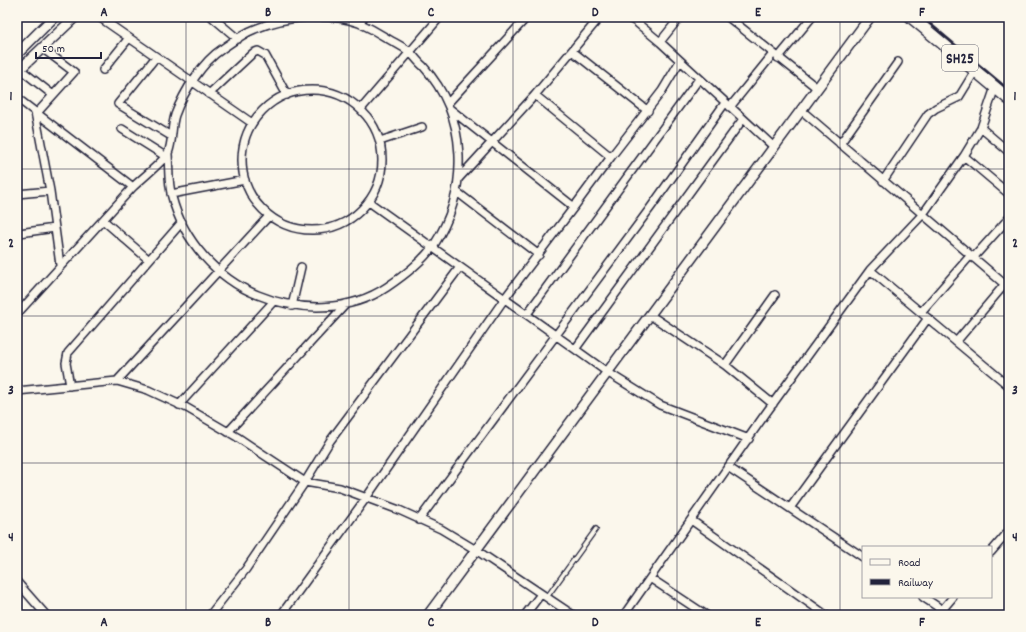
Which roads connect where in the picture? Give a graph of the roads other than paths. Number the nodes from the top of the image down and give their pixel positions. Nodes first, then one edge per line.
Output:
1 (54, 17) edge
2 (75, 17) edge
3 (99, 17) edge
4 (212, 17) edge
5 (293, 17) edge
6 (364, 17) edge
7 (440, 17) edge
8 (527, 17) edge
9 (600, 17) edge
10 (627, 17) edge
11 (680, 17) edge
12 (728, 17) edge
13 (812, 17) edge
14 (870, 17) edge
15 (911, 17) edge
16 (359, 23) junction
17 (129, 38) junction
18 (238, 39) junction
19 (660, 42) junction
20 (42, 48) junction
21 (572, 51) junction
22 (410, 52) junction
23 (17, 54) edge
24 (156, 56) junction
25 (776, 56) junction
26 (680, 61) junction
27 (898, 62) dead end
28 (18, 70) edge
29 (103, 70) dead end
30 (975, 71) junction
31 (699, 79) junction
32 (192, 81) junction
33 (995, 87) junction
34 (817, 88) junction
35 (209, 94) junction
36 (53, 95) junction
37 (288, 95) junction
38 (535, 95) junction
39 (17, 98) edge
40 (1009, 99) edge
41 (728, 105) junction
42 (449, 106) junction
43 (361, 109) junction
44 (801, 110) junction
45 (648, 111) junction
46 (36, 112) junction
47 (743, 119) junction
48 (252, 123) junction
49 (422, 127) dead end
50 (980, 128) junction
51 (122, 129) dead end
52 (171, 136) junction
53 (380, 141) junction
54 (493, 142) junction
55 (840, 144) junction
56 (774, 147) junction
57 (1009, 152) edge
58 (166, 155) junction
59 (964, 156) junction
60 (611, 157) junction
61 (459, 178) junction
62 (245, 180) junction
63 (883, 181) junction
64 (133, 186) junction
65 (50, 191) junction
66 (457, 192) junction
67 (17, 194) edge
68 (172, 194) junction
69 (1009, 194) edge
70 (369, 202) junction
71 (574, 207) junction
72 (924, 214) junction
73 (268, 216) junction
74 (1009, 218) edge
75 (103, 220) junction
76 (182, 222) junction
77 (55, 228) junction
78 (19, 233) dead end
79 (432, 247) junction
80 (539, 255) junction
81 (972, 257) junction
82 (149, 260) junction
83 (60, 265) junction
84 (301, 267) dead end
85 (460, 267) junction
86 (870, 270) junction
87 (217, 271) junction
88 (1007, 286) edge
89 (775, 295) dead end
90 (505, 298) junction
91 (273, 302) junction
92 (346, 304) junction
93 (292, 306) junction
94 (921, 312) junction
95 (17, 314) edge
96 (527, 314) junction
97 (650, 315) junction
98 (928, 318) junction
99 (556, 334) junction
100 (956, 342) junction
101 (576, 348) junction
102 (725, 365) junction
103 (608, 372) junction
104 (117, 381) junction
105 (70, 386) junction
106 (1009, 386) edge
107 (17, 391) edge
108 (773, 404) junction
109 (179, 405) junction
110 (228, 432) junction
111 (748, 438) junction
112 (728, 467) junction
113 (305, 482) junction
114 (366, 498) junction
115 (790, 508) junction
116 (419, 520) junction
117 (691, 520) junction
118 (596, 529) dead end
119 (1009, 530) edge
120 (476, 550) junction
121 (992, 551) edge
122 (862, 556) edge
123 (650, 578) junction
124 (17, 582) edge
125 (544, 596) junction
126 (924, 598) edge
127 (952, 598) edge
128 (942, 610) junction
129 (46, 615) edge
130 (210, 615) edge
131 (281, 615) edge
132 (428, 615) edge
133 (525, 615) edge
134 (573, 615) edge
135 (624, 615) edge
136 (706, 615) edge
137 (826, 615) edge
138 (950, 615) edge

1 - 23 main road
2 - 20 main road
3 - 17 street
4 - 18 street
5 - 16 street
5 - 18 street
6 - 16 street
7 - 22 street
8 - 42 street
9 - 21 street
10 - 19 street
11 - 19 street
12 - 25 street
13 - 25 street
14 - 34 main road
15 - 30 main road, SH25
16 - 22 street
17 - 24 street
17 - 29 street
18 - 32 street
19 - 26 street
20 - 28 main road
20 - 36 street
21 - 38 street
21 - 45 street
22 - 42 street
22 - 43 street
24 - 32 street
24 - 52 street
25 - 34 street
25 - 41 street
26 - 31 street
26 - 45 street
27 - 55 street
28 - 36 street
30 - 33 main road, SH25
30 - 63 street
31 - 41 street
31 - 96 street
32 - 35 street
32 - 52 street
33 - 40 main road, SH25
33 - 50 street
34 - 44 main road
35 - 37 street
35 - 48 street
36 - 46 street
37 - 43 street
37 - 48 street
38 - 54 street
38 - 60 street
39 - 46 street
41 - 47 street
41 - 99 street
42 - 54 street
42 - 61 street
43 - 53 street
44 - 55 street
44 - 56 main road
45 - 60 street
46 - 64 street
46 - 65 street
47 - 56 street
47 - 101 street
48 - 62 street
49 - 53 street
50 - 57 street
50 - 59 street
51 - 58 street
52 - 58 street
53 - 70 street
54 - 61 street
54 - 71 street
55 - 63 street
56 - 97 main road
58 - 64 street
58 - 68 street
59 - 69 street
59 - 72 street
60 - 71 street
61 - 66 street
62 - 68 street
62 - 73 street
63 - 72 street
64 - 75 street
65 - 67 street
65 - 77 street
66 - 79 street
66 - 80 street
68 - 76 street
70 - 73 street
70 - 79 street
71 - 80 street
72 - 81 street
72 - 86 street
73 - 87 street
74 - 81 street
75 - 82 street
75 - 83 street
76 - 82 street
76 - 87 street
77 - 78 street
77 - 83 street
79 - 85 street
79 - 92 street
80 - 90 street
81 - 88 street
81 - 94 street
82 - 105 street
83 - 95 street
84 - 93 street
85 - 90 street
85 - 113 street
86 - 94 street
86 - 108 street
87 - 91 street
87 - 104 street
88 - 100 street
89 - 102 street
90 - 96 street
90 - 114 street
91 - 93 street
91 - 109 street
92 - 93 street
92 - 110 street
94 - 98 street
96 - 99 street
97 - 102 street
97 - 103 main road
98 - 100 street
98 - 115 street
99 - 101 street
99 - 116 street
100 - 106 street
101 - 103 street
102 - 108 street
103 - 111 street
103 - 120 main road
104 - 105 street
104 - 109 street
105 - 107 street
108 - 111 street
109 - 110 street
110 - 113 street
111 - 112 street
112 - 115 street
112 - 117 street
113 - 114 street
113 - 130 street
114 - 116 street
114 - 131 street
115 - 122 street
116 - 120 street
117 - 123 street
117 - 137 street
118 - 125 lane
119 - 121 street
120 - 125 street
120 - 132 main road
123 - 135 street
123 - 136 street
124 - 129 street
125 - 133 street
125 - 134 street
126 - 128 street
127 - 128 street
128 - 138 street

